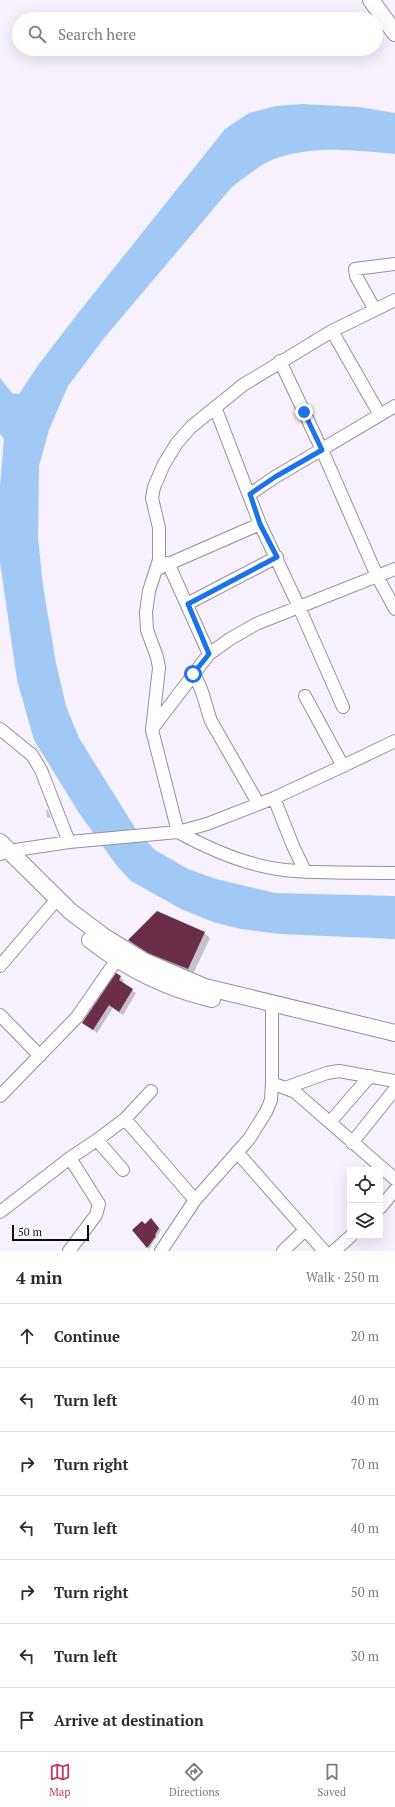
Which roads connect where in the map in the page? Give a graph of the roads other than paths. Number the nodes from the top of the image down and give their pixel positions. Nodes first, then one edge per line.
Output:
1 (371, 0) edge
2 (380, 12) edge
3 (383, 16) edge
4 (395, 33) edge
5 (395, 264) edge
6 (395, 300) edge
7 (375, 310) junction
8 (332, 331) junction
9 (280, 361) junction
10 (395, 406) edge
11 (215, 407) junction
12 (380, 415) junction
13 (322, 450) junction
14 (250, 494) junction
15 (260, 524) junction
16 (277, 557) junction
17 (168, 563) junction
18 (157, 568) junction
19 (395, 569) edge
20 (377, 576) junction
21 (188, 604) junction
22 (299, 606) junction
23 (395, 609) edge
24 (209, 654) junction
25 (193, 674) junction
26 (305, 696) dead end
27 (343, 707) dead end
28 (0, 729) edge
29 (152, 730) junction
30 (395, 741) edge
31 (343, 766) junction
32 (274, 798) junction
33 (258, 803) junction
34 (178, 832) junction
35 (69, 842) junction
36 (2, 851) edge
37 (305, 871) junction
38 (395, 873) edge
39 (51, 906) junction
40 (120, 954) junction
41 (0, 966) edge
42 (271, 1008) junction
43 (0, 1015) edge
44 (395, 1033) edge
45 (395, 1039) edge
46 (40, 1056) junction
47 (370, 1076) junction
48 (395, 1081) edge
49 (272, 1083) junction
50 (285, 1088) junction
51 (395, 1089) edge
52 (151, 1090) dead end
53 (0, 1096) edge
54 (125, 1119) junction
55 (330, 1122) junction
56 (96, 1140) junction
57 (352, 1143) junction
58 (237, 1152) junction
59 (70, 1158) junction
60 (123, 1170) dead end
61 (395, 1179) edge
62 (395, 1190) edge
63 (195, 1200) junction
64 (383, 1204) edge
65 (0, 1212) edge
66 (305, 1230) junction
67 (348, 1239) edge
68 (69, 1251) edge
69 (161, 1251) edge
70 (284, 1251) edge
71 (324, 1251) edge
72 (334, 1251) edge

1 - 2 main road
3 - 4 main road
5 - 7 street
6 - 7 street
7 - 8 street
8 - 9 street
8 - 12 street
9 - 11 street
9 - 13 street
10 - 12 street
11 - 14 street
11 - 18 street
12 - 13 street
13 - 14 street
13 - 20 street
14 - 15 street
15 - 16 street
15 - 17 street
16 - 21 street
16 - 22 street
17 - 18 street
17 - 21 street
18 - 29 street
19 - 20 street
20 - 22 street
20 - 23 street
21 - 24 street
22 - 24 street
22 - 27 street
24 - 25 street
25 - 29 street
25 - 33 street
26 - 31 street
28 - 35 street
29 - 34 street
30 - 31 street
31 - 32 street
32 - 33 street
32 - 37 street
33 - 34 street
34 - 35 street
34 - 37 street
35 - 36 street
36 - 39 main road
36 - 40 main road
37 - 38 street
39 - 40 main road
39 - 41 street
40 - 42 main road
40 - 46 street
42 - 44 main road
42 - 45 main road
42 - 49 street
43 - 46 street
46 - 53 street
47 - 48 street
47 - 50 street
47 - 55 street
49 - 50 street
49 - 58 street
50 - 55 street
51 - 57 street
52 - 54 street
54 - 56 street
54 - 63 street
55 - 57 street
56 - 59 street
56 - 60 street
57 - 61 street
58 - 63 street
58 - 66 street
59 - 65 street
59 - 68 street
62 - 64 street
63 - 69 street
66 - 70 street
66 - 71 street
67 - 72 street

